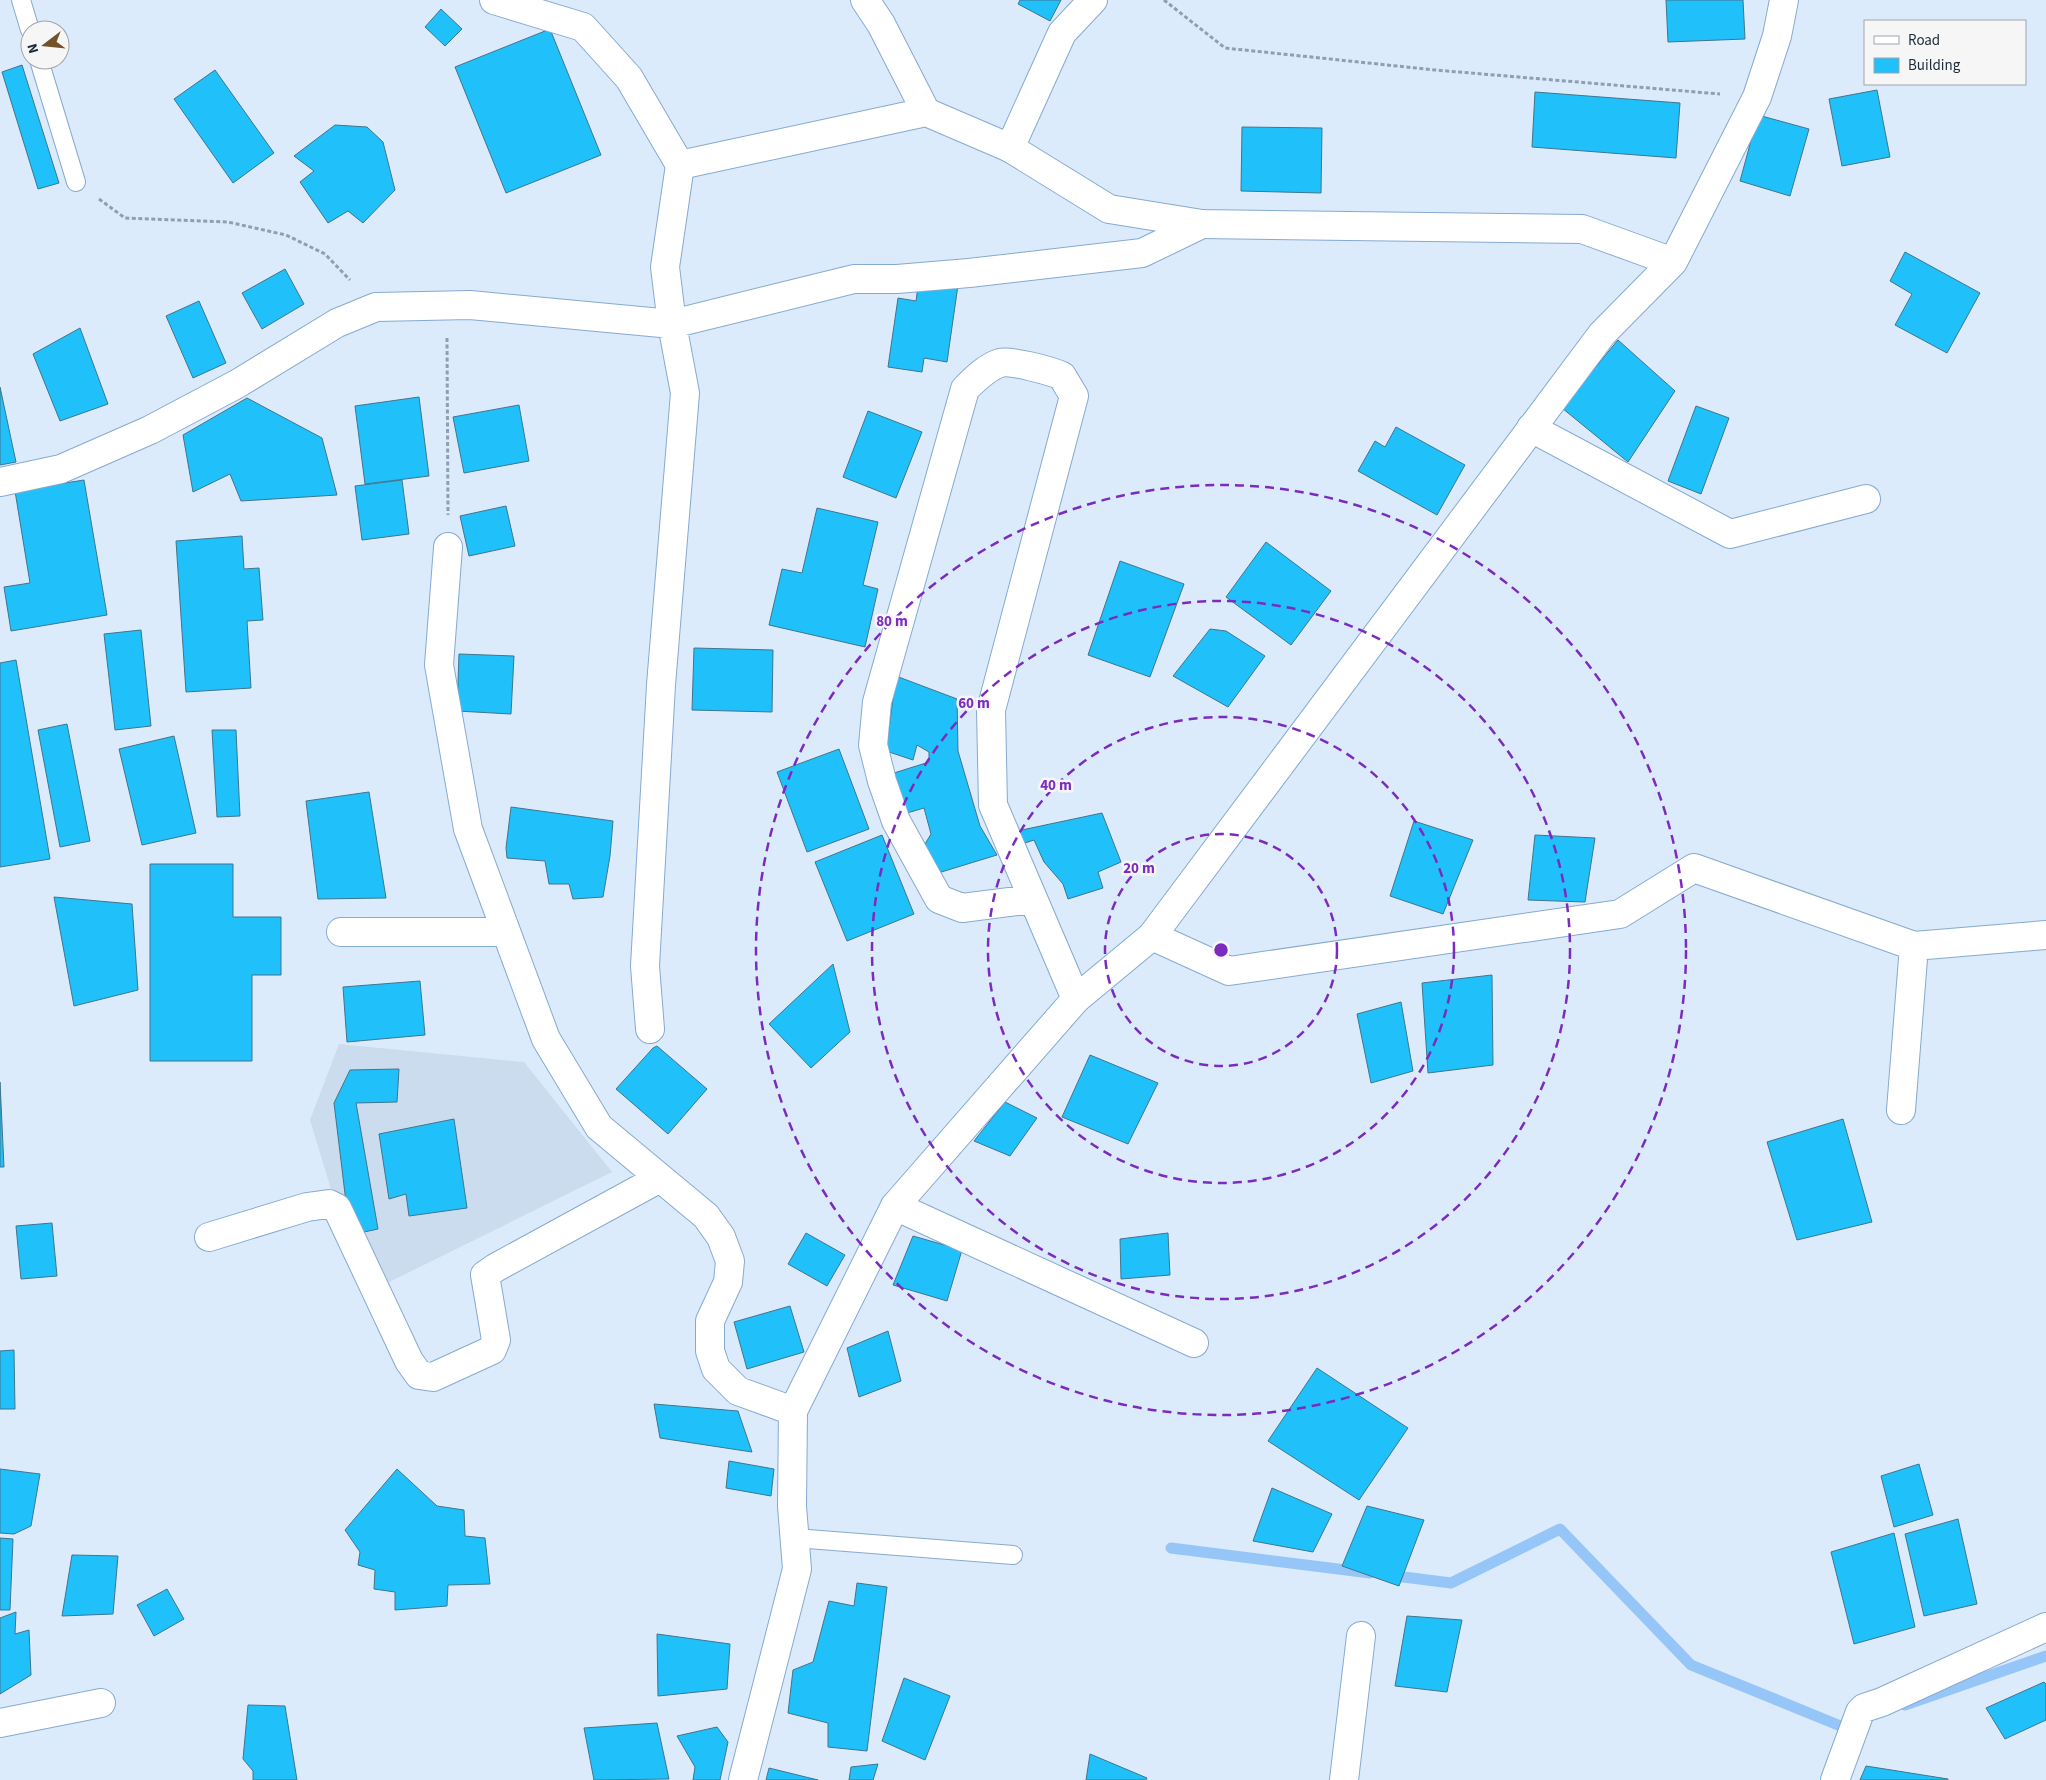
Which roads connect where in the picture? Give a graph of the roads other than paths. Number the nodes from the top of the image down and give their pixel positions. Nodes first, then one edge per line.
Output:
1 (21, 0) edge
2 (494, 0) edge
3 (865, 0) edge
4 (1093, 0) edge
5 (1784, 0) edge
6 (27, 20) edge
7 (42, 70) edge
8 (926, 112) junction
9 (1010, 148) junction
10 (680, 165) junction
11 (76, 182) road end
12 (1202, 224) junction
13 (1673, 262) junction
14 (672, 324) junction
15 (1530, 428) junction
16 (0, 482) edge
17 (1866, 499) dead end
18 (448, 547) road end
19 (1033, 899) junction
20 (341, 932) dead end
21 (505, 932) junction
22 (2046, 935) edge
23 (1152, 936) junction
24 (1914, 946) junction
25 (1076, 999) junction
26 (650, 1029) dead end
27 (1901, 1110) dead end
28 (660, 1178) junction
29 (895, 1206) junction
30 (208, 1238) dead end
31 (1194, 1343) dead end
32 (793, 1411) junction
33 (795, 1538) junction
34 (1012, 1555) dead end
35 (2046, 1628) edge
36 (1361, 1636) dead end
37 (101, 1704) dead end
38 (0, 1723) edge
39 (743, 1780) edge
40 (1344, 1780) edge
41 (1835, 1780) edge

1 - 6 lane
2 - 10 street
3 - 8 street
4 - 9 street
5 - 13 street
7 - 11 lane
8 - 9 street
8 - 10 street
9 - 12 street
10 - 14 street
12 - 13 street
12 - 14 street
13 - 15 street
14 - 16 street
14 - 26 street
15 - 17 street
15 - 23 street
18 - 21 street
19 - 19 street
19 - 25 street
20 - 21 street
21 - 28 street
22 - 24 street
23 - 24 street
23 - 25 street
24 - 27 street
25 - 29 street
28 - 30 street
28 - 32 street
29 - 31 street
29 - 32 street
32 - 33 street
33 - 34 lane
33 - 39 street
35 - 41 street
36 - 40 street
37 - 38 street

